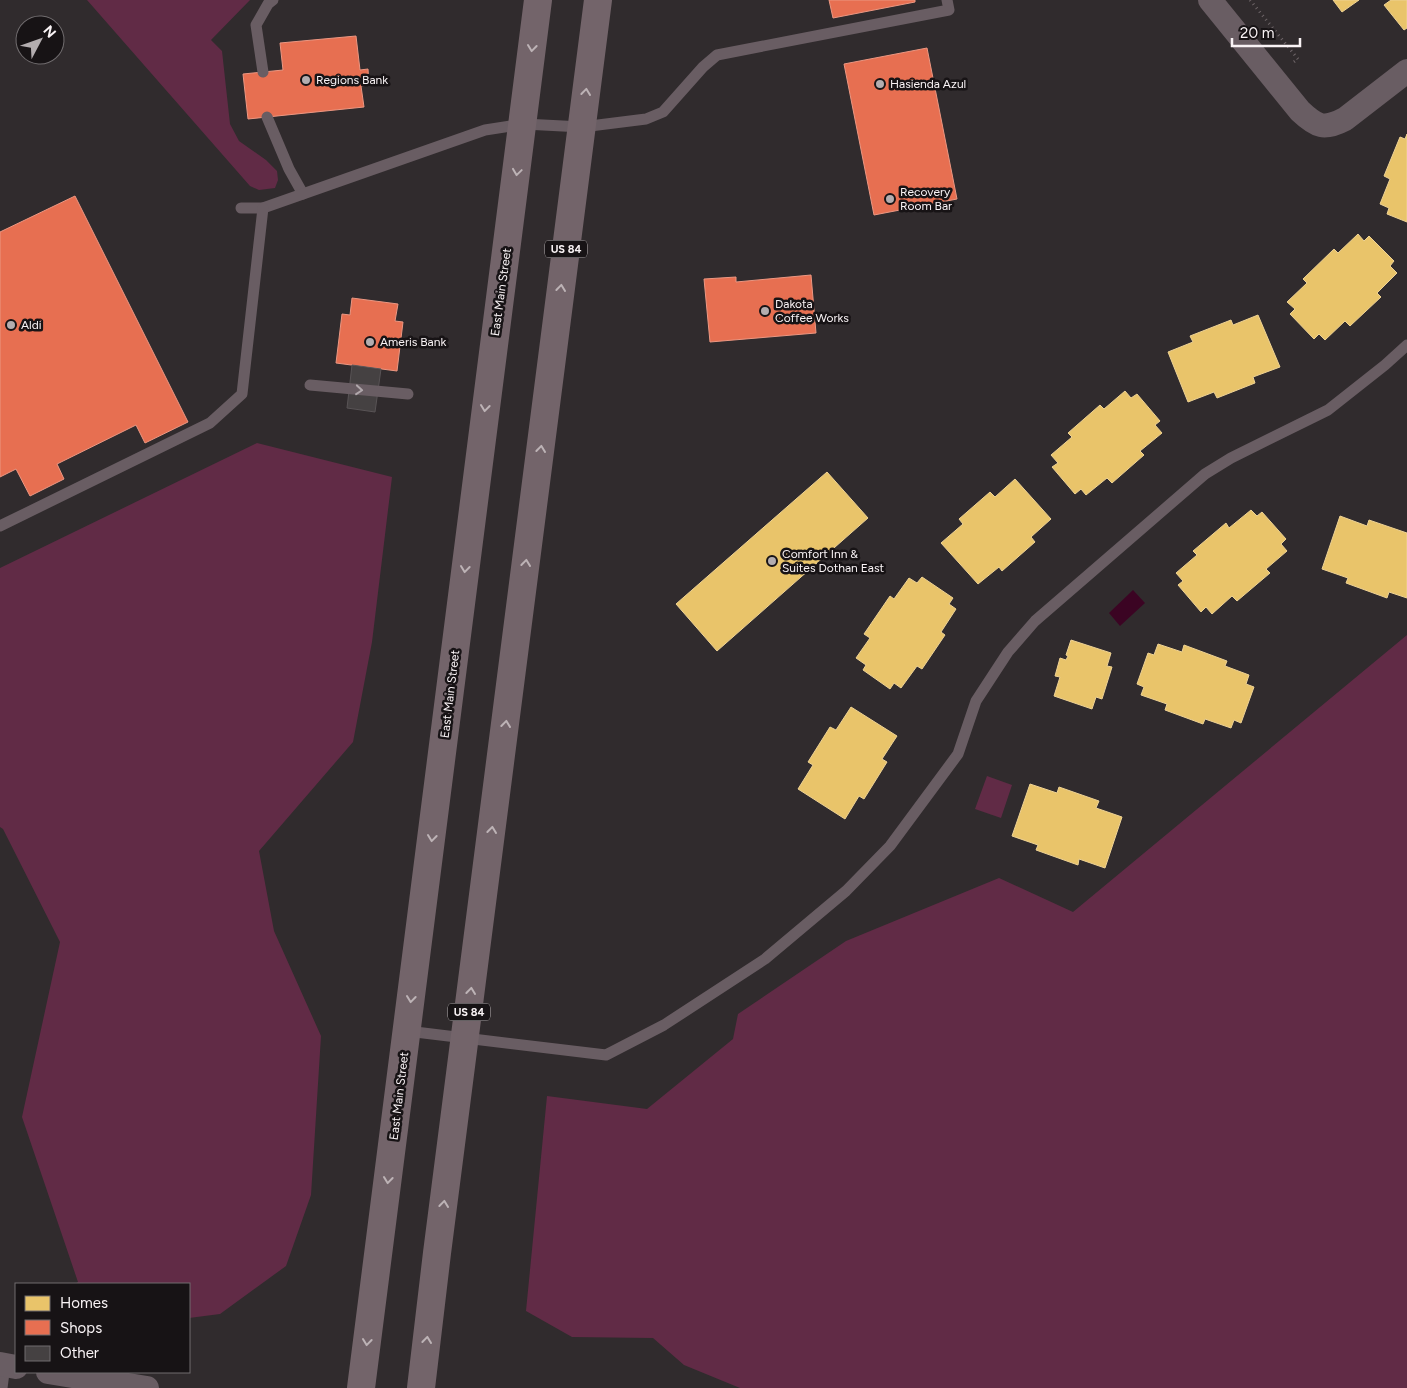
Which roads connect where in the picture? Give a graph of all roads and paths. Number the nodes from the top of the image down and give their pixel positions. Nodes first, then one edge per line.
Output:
1 (273, 0) edge
2 (538, 0) edge
3 (598, 0) edge
4 (947, 0) edge
5 (1210, 0) edge
6 (1250, 0) edge
7 (1407, 71) edge
8 (262, 72) dead end
9 (1273, 78) junction
10 (267, 117) dead end
11 (524, 124) junction
12 (582, 126) junction
13 (303, 194) junction
14 (241, 208) dead end
15 (263, 208) junction
16 (1407, 345) edge
17 (310, 385) dead end
18 (408, 394) dead end
19 (0, 526) edge
20 (407, 1031) junction
21 (465, 1039) junction
22 (7, 1365) edge
23 (54, 1373) edge
24 (425, 1383) edge
25 (360, 1385) edge
26 (2, 1388) edge
27 (147, 1388) edge

1 - 8 lane
2 -> 11 highway, East Main Street
12 -> 3 highway, US 84
4 - 12 lane
5 - 9 street
6 - 9 path
7 - 9 street
10 - 13 lane
11 - 12 lane
11 - 13 lane
11 -> 20 highway, East Main Street
21 -> 12 highway, US 84
13 - 15 lane
14 - 15 lane
15 - 19 lane
16 - 21 lane
17 -> 18 lane
20 - 21 lane
20 -> 25 highway, East Main Street
24 -> 21 highway, US 84
22 - 26 lane
23 - 27 street

